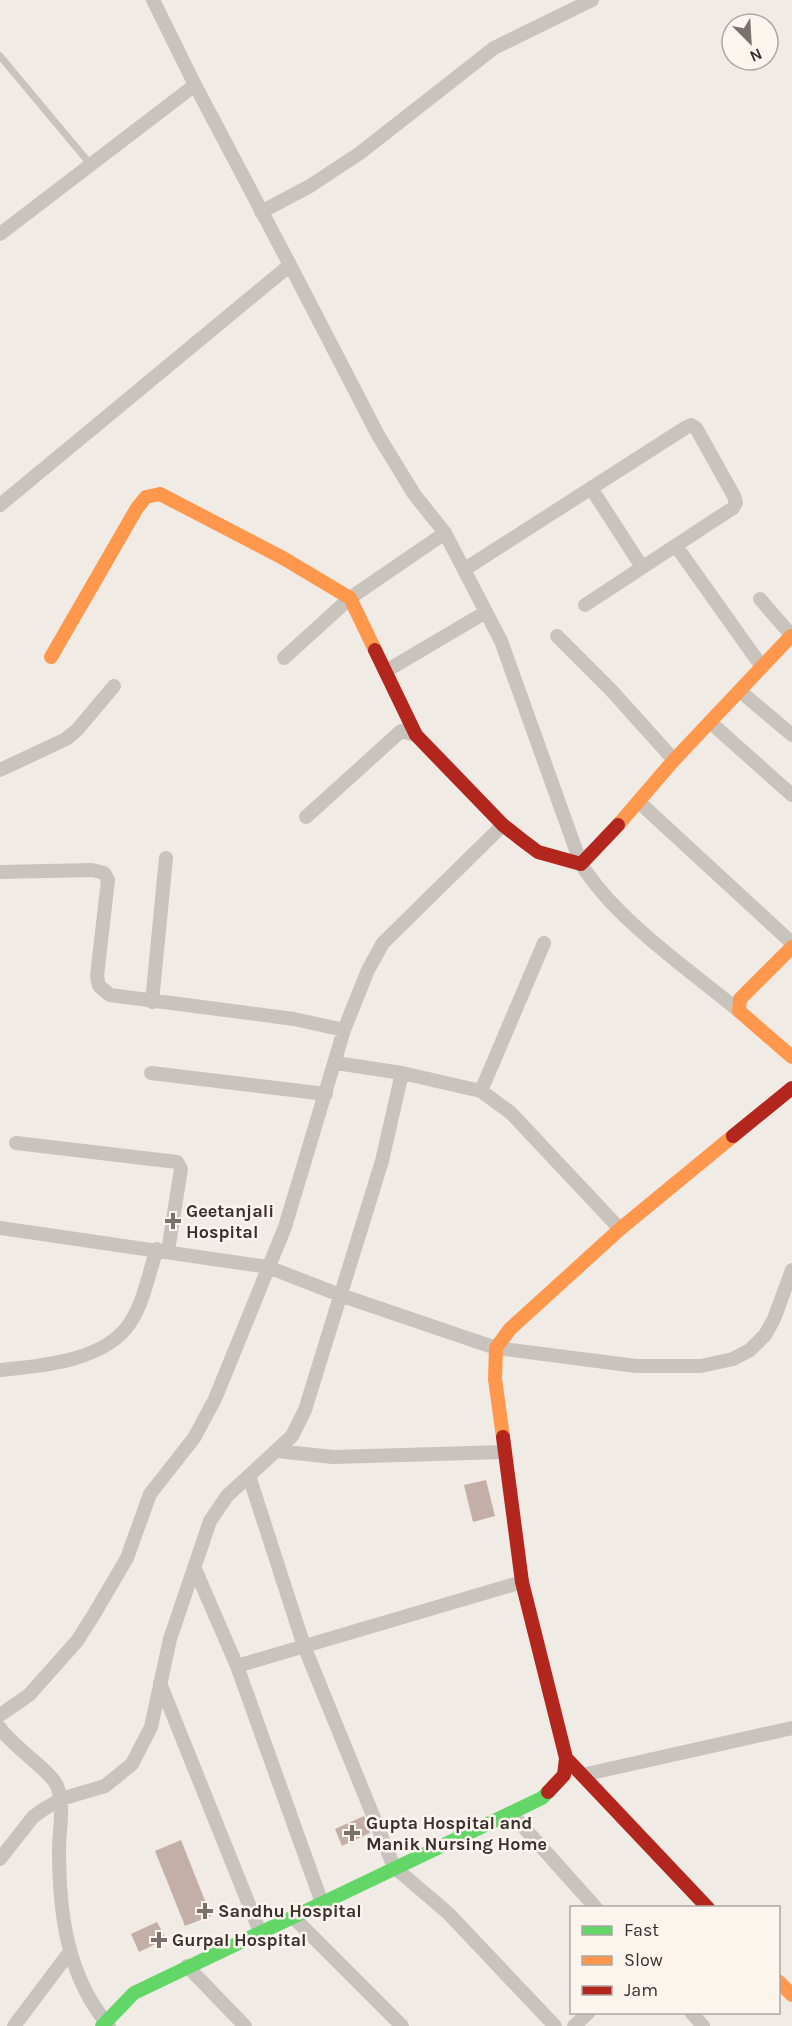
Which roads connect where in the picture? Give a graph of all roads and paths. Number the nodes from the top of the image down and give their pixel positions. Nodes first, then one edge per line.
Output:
1 (153, 0) edge
2 (592, 0) edge
3 (0, 56) edge
4 (195, 85) junction
5 (91, 165) junction
6 (261, 212) junction
7 (0, 234) edge
8 (290, 265) junction
9 (591, 488) junction
10 (0, 505) edge
11 (446, 533) junction
12 (676, 546) junction
13 (642, 567) junction
14 (465, 569) junction
15 (350, 598) junction
16 (760, 599) dead end
17 (585, 605) dead end
18 (486, 612) junction
19 (557, 636) dead end
20 (792, 636) edge
21 (51, 657) dead end
22 (284, 658) dead end
23 (762, 667) junction
24 (386, 670) junction
25 (114, 686) dead end
26 (740, 691) junction
27 (710, 722) junction
28 (416, 735) junction
29 (792, 735) edge
30 (674, 760) junction
31 (0, 770) edge
32 (792, 795) edge
33 (640, 803) junction
34 (306, 817) dead end
35 (503, 825) junction
36 (166, 858) dead end
37 (581, 864) junction
38 (0, 872) edge
39 (544, 943) dead end
40 (792, 945) edge
41 (152, 1002) junction
42 (739, 1011) junction
43 (344, 1030) junction
44 (792, 1057) edge
45 (336, 1063) junction
46 (151, 1073) dead end
47 (402, 1073) junction
48 (792, 1088) edge
49 (481, 1091) junction
50 (326, 1094) junction
51 (16, 1143) dead end
52 (0, 1228) edge
53 (620, 1229) junction
54 (163, 1250) junction
55 (268, 1267) junction
56 (792, 1270) edge
57 (340, 1295) junction
58 (496, 1348) junction
59 (0, 1370) edge
60 (277, 1451) junction
61 (505, 1452) junction
62 (249, 1476) junction
63 (195, 1569) junction
64 (522, 1582) junction
65 (304, 1646) junction
66 (237, 1666) junction
67 (160, 1681) junction
68 (0, 1715) edge
69 (0, 1728) edge
70 (792, 1728) edge
71 (566, 1758) junction
72 (582, 1775) junction
73 (61, 1799) junction
74 (511, 1813) junction
75 (0, 1859) edge
76 (394, 1867) junction
77 (322, 1903) junction
78 (594, 1906) edge
79 (706, 1906) edge
80 (293, 1917) junction
81 (260, 1932) junction
82 (69, 1953) junction
83 (187, 1966) junction
84 (780, 1983) edge
85 (792, 1995) edge
86 (588, 2014) edge
87 (692, 2014) edge
88 (106, 2025) edge
89 (14, 2026) edge
90 (245, 2026) edge
91 (402, 2026) edge
92 (555, 2026) edge
93 (574, 2026) edge
94 (703, 2026) edge

1 - 4 street
2 - 6 street
3 - 5 lane
4 - 5 street
4 - 6 street
5 - 7 street
6 - 8 street
8 - 10 street
8 - 11 street
9 - 12 street
9 - 13 street
9 - 14 street
11 - 14 street
11 - 15 street
12 - 13 street
12 - 23 street
13 - 17 street
14 - 18 street
15 - 21 street
15 - 22 street
15 - 24 street
16 - 20 street
18 - 24 street
18 - 37 street
19 - 30 street
20 - 23 street
23 - 26 street
24 - 28 street
25 - 31 street
26 - 27 street
26 - 29 street
27 - 30 street
27 - 32 street
28 - 34 street
28 - 35 street
30 - 33 street
33 - 37 street
33 - 40 street
35 - 37 street
35 - 43 street
36 - 41 street
37 - 42 street
38 - 41 street
39 - 49 street
40 - 42 street
41 - 43 street
42 - 44 street
43 - 45 street
45 - 47 street
45 - 50 street
46 - 50 street
47 - 49 street
47 - 57 street
48 - 53 street
49 - 53 street
50 - 55 street
51 - 54 street
52 - 54 street
53 - 58 street
54 - 55 street
54 - 59 street
55 - 57 street
55 - 68 street
56 - 58 street
57 - 58 street
57 - 60 street
58 - 61 street
60 - 61 street
60 - 62 street
61 - 64 street
62 - 63 street
62 - 65 street
63 - 66 street
63 - 67 street
64 - 65 street
64 - 71 street
65 - 66 street
65 - 76 street
66 - 77 street
67 - 73 street
67 - 81 street
69 - 73 street
70 - 72 street
71 - 72 street
71 - 74 street
72 - 79 street
73 - 75 street
73 - 82 street
74 - 76 street
74 - 78 street
76 - 77 street
76 - 92 street
77 - 80 street
80 - 81 street
80 - 91 street
81 - 83 street
82 - 88 street
82 - 89 street
83 - 88 street
83 - 90 street
84 - 85 street
86 - 93 street
87 - 94 street

